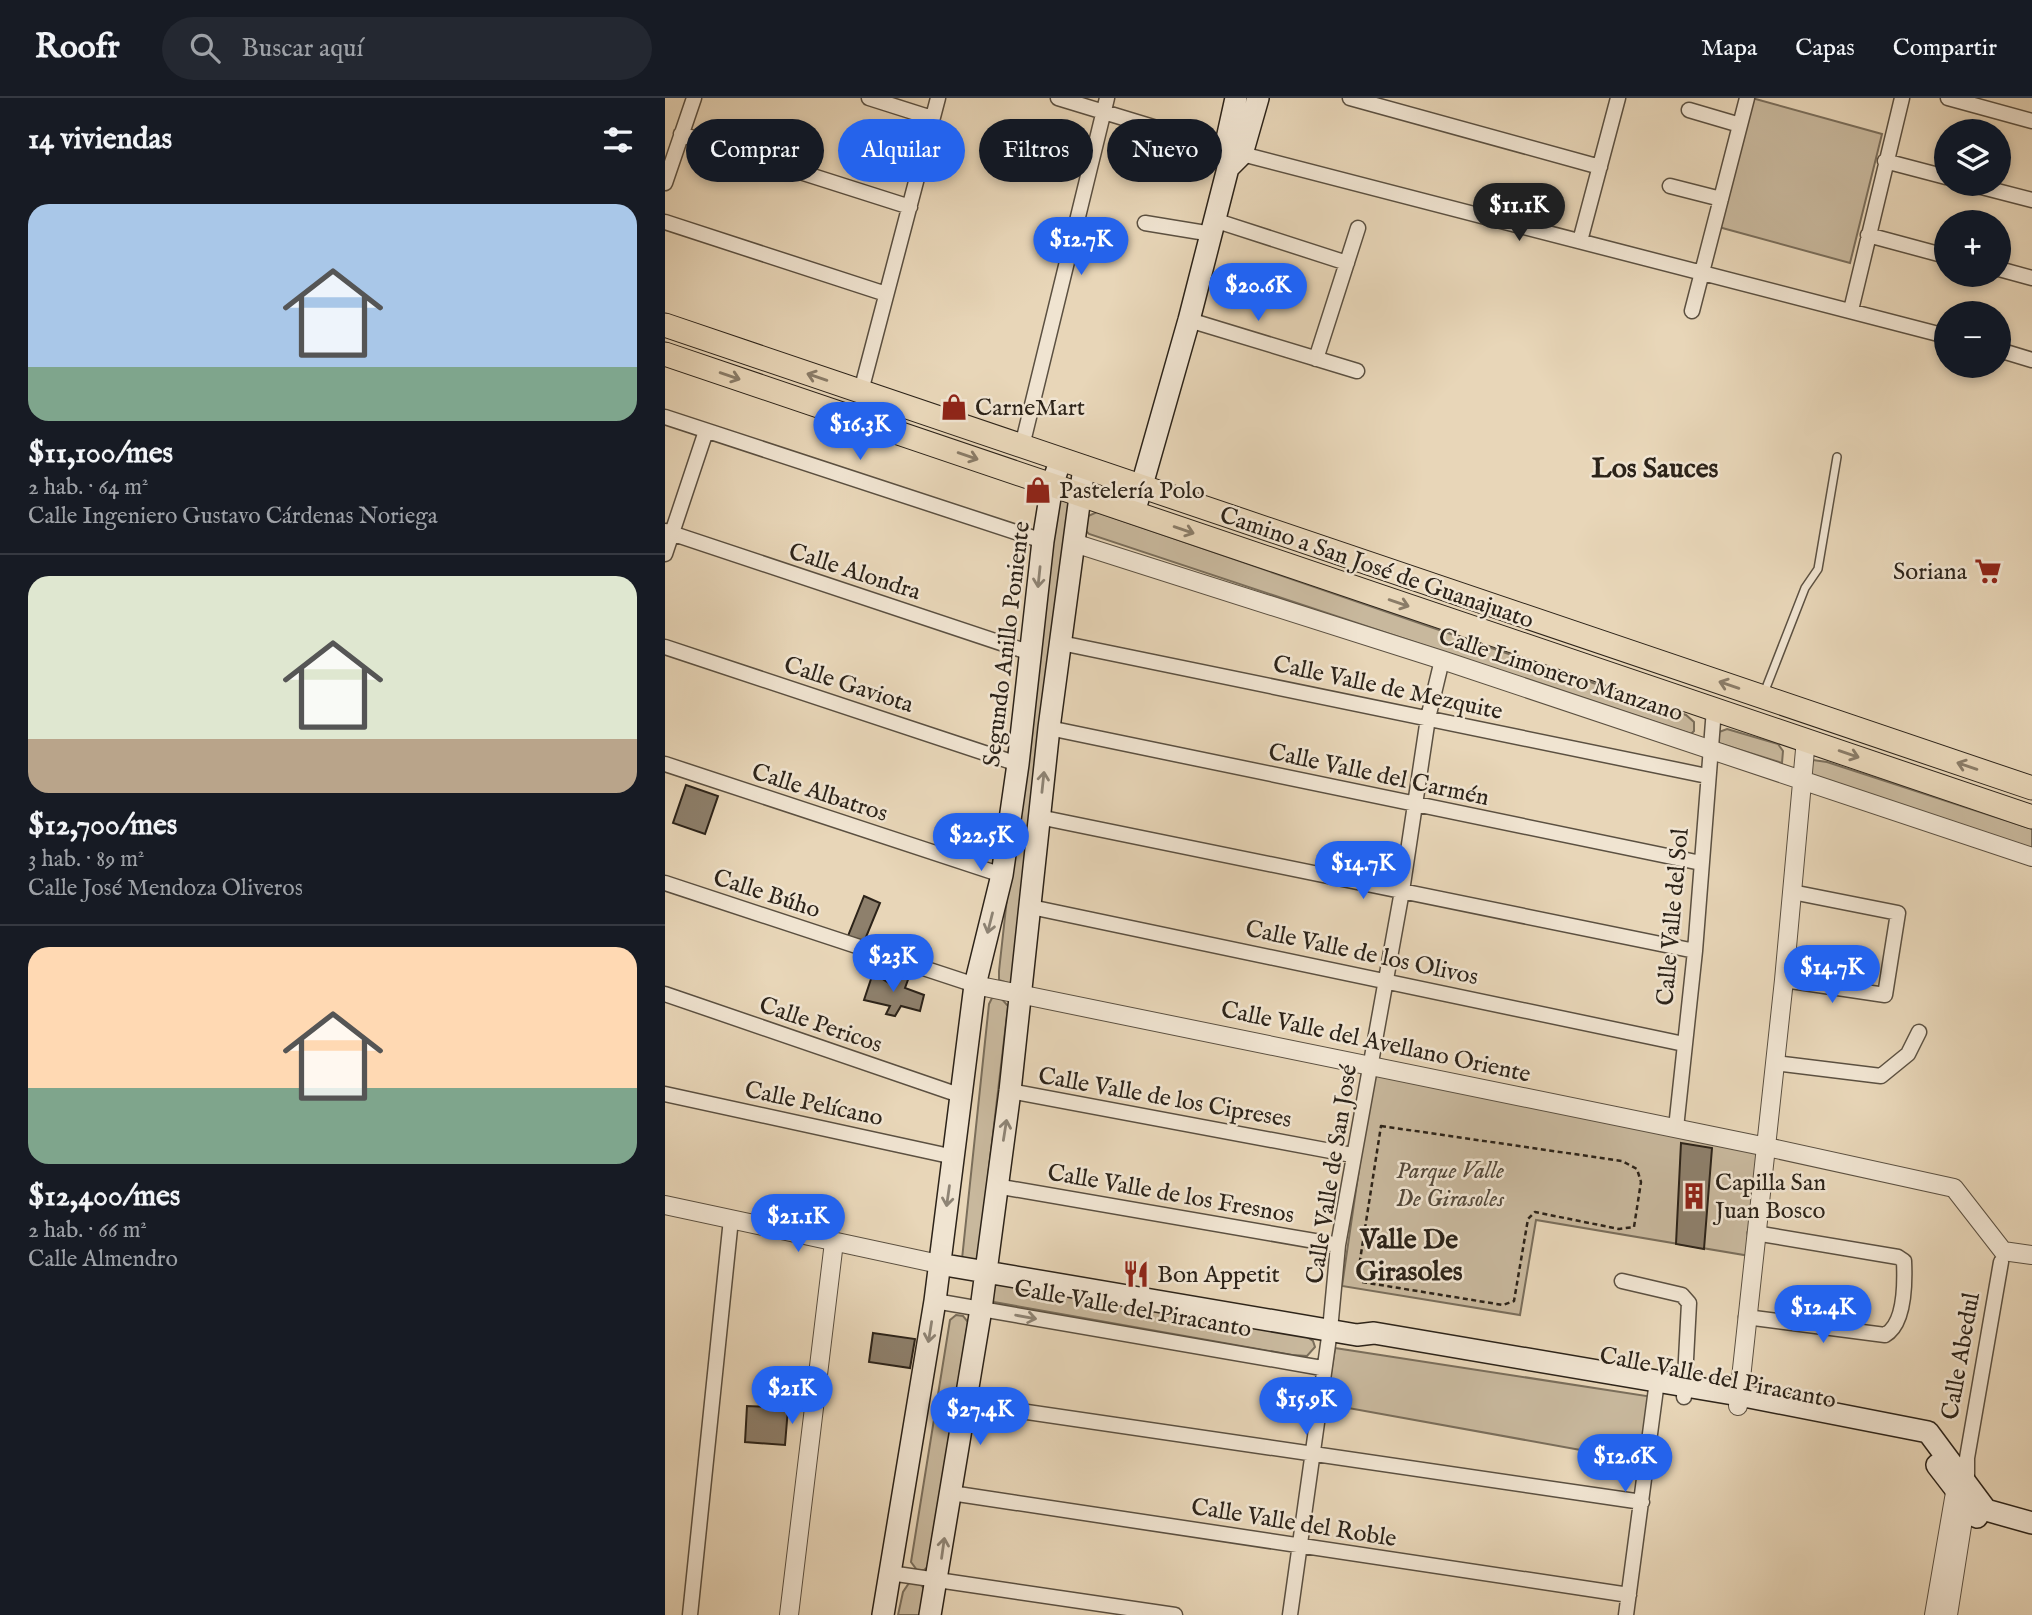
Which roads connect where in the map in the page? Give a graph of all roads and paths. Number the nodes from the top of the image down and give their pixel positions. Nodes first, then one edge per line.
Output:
1 (694, 98) edge
2 (869, 98) edge
3 (938, 98) edge
4 (1058, 98) edge
5 (1236, 98) edge
6 (1258, 98) edge
7 (1350, 98) edge
8 (1618, 98) edge
9 (1747, 98) edge
10 (1902, 98) edge
11 (1948, 98) edge
12 (1105, 105) edge
13 (1689, 110) dead end
14 (933, 118) junction
15 (2032, 121) edge
16 (1740, 125) junction
17 (681, 134) junction
18 (1232, 157) junction
19 (1885, 161) junction
20 (1600, 167) junction
21 (1934, 174) edge
22 (665, 183) edge
23 (1670, 186) dead end
24 (2011, 195) edge
25 (1721, 199) junction
26 (2032, 201) edge
27 (910, 206) junction
28 (665, 222) edge
29 (1145, 223) dead end
30 (1213, 227) junction
31 (1358, 228) dead end
32 (1868, 235) junction
33 (1580, 241) junction
34 (1934, 253) edge
35 (1347, 263) junction
36 (2011, 272) edge
37 (1702, 274) junction
38 (2032, 278) edge
39 (886, 294) junction
40 (1851, 310) junction
41 (1692, 311) dead end
42 (1189, 320) junction
43 (665, 325) edge
44 (1934, 333) edge
45 (2011, 353) edge
46 (665, 354) edge
47 (1315, 359) junction
48 (2032, 359) edge
49 (1357, 371) dead end
50 (860, 391) junction
51 (665, 417) edge
52 (706, 431) junction
53 (1022, 446) junction
54 (1837, 457) dead end
55 (1061, 459) junction
56 (1084, 467) junction
57 (1052, 485) junction
58 (1141, 485) junction
59 (1078, 494) junction
60 (1134, 513) junction
61 (669, 533) edge
62 (1043, 541) junction
63 (1074, 543) junction
64 (665, 554) edge
65 (1061, 643) junction
66 (665, 647) edge
67 (1031, 653) junction
68 (1442, 660) junction
69 (1762, 697) junction
70 (1714, 709) junction
71 (1428, 718) junction
72 (1049, 728) junction
73 (1806, 740) junction
74 (1709, 749) junction
75 (665, 764) edge
76 (1018, 764) junction
77 (1707, 776) junction
78 (1801, 780) junction
79 (2032, 788) edge
80 (1414, 805) junction
81 (1039, 817) junction
82 (2032, 817) edge
83 (2032, 857) edge
84 (1700, 863) junction
85 (1002, 875) junction
86 (665, 883) edge
87 (1402, 891) junction
88 (1793, 892) junction
89 (1031, 907) junction
90 (1695, 951) junction
91 (1784, 979) junction
92 (1386, 980) junction
93 (975, 985) junction
94 (665, 994) edge
95 (1020, 994) junction
96 (1919, 1032) dead end
97 (1683, 1044) junction
98 (1775, 1063) junction
99 (1372, 1065) junction
100 (1010, 1091) junction
101 (665, 1094) edge
102 (962, 1096) junction
103 (1381, 1126) joint
104 (1676, 1128) junction
105 (1767, 1147) junction
106 (1353, 1155) junction
107 (954, 1157) junction
108 (996, 1186) junction
109 (665, 1205) edge
110 (731, 1219) junction
111 (1755, 1233) junction
112 (834, 1242) junction
113 (1338, 1245) junction
114 (2032, 1255) edge
115 (2002, 1257) junction
116 (939, 1264) junction
117 (986, 1270) junction
118 (1622, 1281) dead end
119 (935, 1301) junction
120 (981, 1309) junction
121 (1746, 1317) junction
122 (1330, 1329) junction
123 (1322, 1368) junction
124 (1655, 1386) junction
125 (1684, 1391) junction
126 (1739, 1400) junction
127 (966, 1403) junction
128 (1314, 1455) junction
129 (1963, 1481) junction
130 (951, 1493) junction
131 (1642, 1502) junction
132 (2032, 1523) edge
133 (2032, 1535) edge
134 (1300, 1546) junction
135 (890, 1573) junction
136 (938, 1580) junction
137 (1629, 1595) junction
138 (689, 1615) edge
139 (789, 1615) edge
140 (883, 1615) edge
141 (930, 1615) edge
142 (1175, 1615) edge
143 (1290, 1615) edge
144 (1626, 1615) edge
145 (1934, 1615) edge
146 (1948, 1615) edge

1 - 17 street
2 - 14 street
3 - 14 street
4 - 12 street
5 - 18 main road
6 - 18 main road
7 - 20 street
8 - 20 street
9 - 16 street
10 - 19 street
11 - 15 street
12 - 18 street
12 - 53 street
13 - 16 street
14 - 27 street
16 - 25 street
17 - 22 street
17 - 27 street
18 - 30 main road
18 - 33 street
19 - 21 street
19 - 32 street
20 - 33 street
23 - 25 street
24 - 26 street
25 - 37 street
27 - 39 street
28 - 39 street
29 - 30 street
30 - 35 street
30 - 42 main road
31 - 35 street
32 - 34 street
32 - 40 street
33 - 37 street
35 - 47 street
36 - 38 street
37 - 40 street
37 - 41 street
39 - 50 street
40 - 44 street
42 - 47 street
42 - 58 main road
50 -> 43 main road, Camino a San José de Guanajuato
45 - 48 street
46 -> 57 main road, Camino a San José de Guanajuato
47 - 49 street
50 - 53 main road, Camino a San José de Guanajuato
51 - 52 street
52 - 61 street
52 - 62 street
53 - 55 main road, Camino a San José de Guanajuato
54 - 69 lane
55 - 56 main road, Camino a San José de Guanajuato
55 - 57 main road, Segundo Anillo Poniente
56 - 58 main road, Camino a San José de Guanajuato
56 - 59 main road
57 - 59 main road, Camino a San José de Guanajuato
57 - 62 main road, Segundo Anillo Poniente
58 - 60 main road
69 -> 58 main road, Camino a San José de Guanajuato
59 - 60 main road, Camino a San José de Guanajuato
59 - 63 main road
60 -> 70 main road, Camino a San José de Guanajuato
61 - 64 street
61 - 67 street, Calle Alondra
62 -> 67 main road, Segundo Anillo Poniente
63 - 65 main road
63 - 68 street, Calle Limonero Manzano
65 - 71 street, Calle Valle de Mezquite
65 - 72 main road
66 - 76 street, Calle Gaviota
67 - 76 main road, Segundo Anillo Poniente
68 - 71 street, Calle Valle de San José
68 - 74 street, Calle Limonero Manzano
79 -> 69 main road, Camino a San José de Guanajuato
70 - 73 main road, Camino a San José de Guanajuato
70 - 74 street, Calle Valle del Sol
71 - 77 street, Calle Valle de Mezquite
71 - 80 street, Calle Valle de San José
72 - 80 street, Calle Valle del Carmén
81 -> 72 main road
73 - 78 street
73 -> 82 main road, Camino a San José de Guanajuato
74 - 77 street, Calle Valle del Sol
74 - 78 street, Calle Limonero Manzano
75 - 85 street, Calle Albatros
76 - 85 main road, Segundo Anillo Poniente
77 - 84 street, Calle Valle del Sol
78 - 83 street, Calle Limonero Manzano
78 - 88 street
80 - 84 street, Calle Valle del Carmén
80 - 87 street, Calle Valle de San José
81 - 87 street
81 - 89 main road
84 - 90 street, Calle Valle del Sol
85 -> 93 main road, Segundo Anillo Poniente
86 - 93 street, Calle Búho
87 - 90 street
87 - 92 street, Calle Valle de San José
88 - 91 street
88 - 91 street
89 - 92 street, Calle Valle de los Olivos
89 - 95 main road
90 - 97 street, Calle Valle del Sol
91 - 98 street
92 - 97 street, Calle Valle de los Olivos
92 - 99 street, Calle Valle de San José
93 - 95 street, Calle Valle del Avellano Oriente
93 - 102 main road, Segundo Anillo Poniente
94 - 102 street, Calle Pericos
95 - 99 street, Calle Valle del Avellano Oriente
95 - 100 main road
96 - 98 street
97 - 104 street, Calle Valle del Sol
98 - 105 street
99 - 104 street, Calle Valle del Avellano Oriente
99 - 106 street, Calle Valle de San José
100 - 106 street, Calle Valle de los Cipreses
108 -> 100 main road
101 - 107 street, Calle Pelícano
102 - 107 main road, Segundo Anillo Poniente
103 - 103 path
104 - 105 street, Calle Valle del Avellano Oriente
105 - 111 street
105 - 115 street, Calle Valle del Avellano Oriente
106 - 113 street, Calle Valle de San José
107 -> 116 main road, Segundo Anillo Poniente
108 - 113 street, Calle Valle de los Fresnos
108 - 117 main road
109 - 110 street
110 - 112 street
110 - 138 street
111 - 121 street
111 - 121 street
112 - 116 street
112 - 139 street
113 - 122 street, Calle Valle de San José
114 - 115 street
115 - 129 street, Calle Abedul
116 - 117 main road, Calle Valle del Piracanto
116 - 119 main road, Segundo Anillo Poniente
117 - 120 main road
117 - 122 main road, Calle Valle del Piracanto
118 - 125 street
119 - 120 street, Calle Valle del Piracanto
119 -> 135 main road, Segundo Anillo Poniente
120 -> 123 street, Calle Valle del Piracanto
120 - 127 main road
121 - 126 street
122 - 123 street, Calle Valle de San José
122 - 124 main road, Calle Valle del Piracanto
123 - 128 street, Calle Valle de San José
124 - 125 main road, Calle Valle del Piracanto
124 - 131 street
125 - 126 main road, Calle Valle del Piracanto
126 - 129 main road, Calle Valle del Piracanto
127 - 128 street
127 - 130 main road
128 - 131 street
128 - 134 street, Calle Valle de San José
129 - 132 main road, Calle Valle del Piracanto
129 - 133 main road, Calle Valle del Piracanto
129 - 145 street, Calle Abedul
129 - 146 street, Calle Abedul
130 - 134 street, Calle Valle del Roble
136 -> 130 main road
131 - 137 street
134 - 137 street, Calle Valle del Roble
134 - 143 street, Calle Valle de San José
135 - 136 street
135 - 140 main road, Segundo Anillo Poniente
136 - 141 main road
136 - 142 street
137 - 144 street

